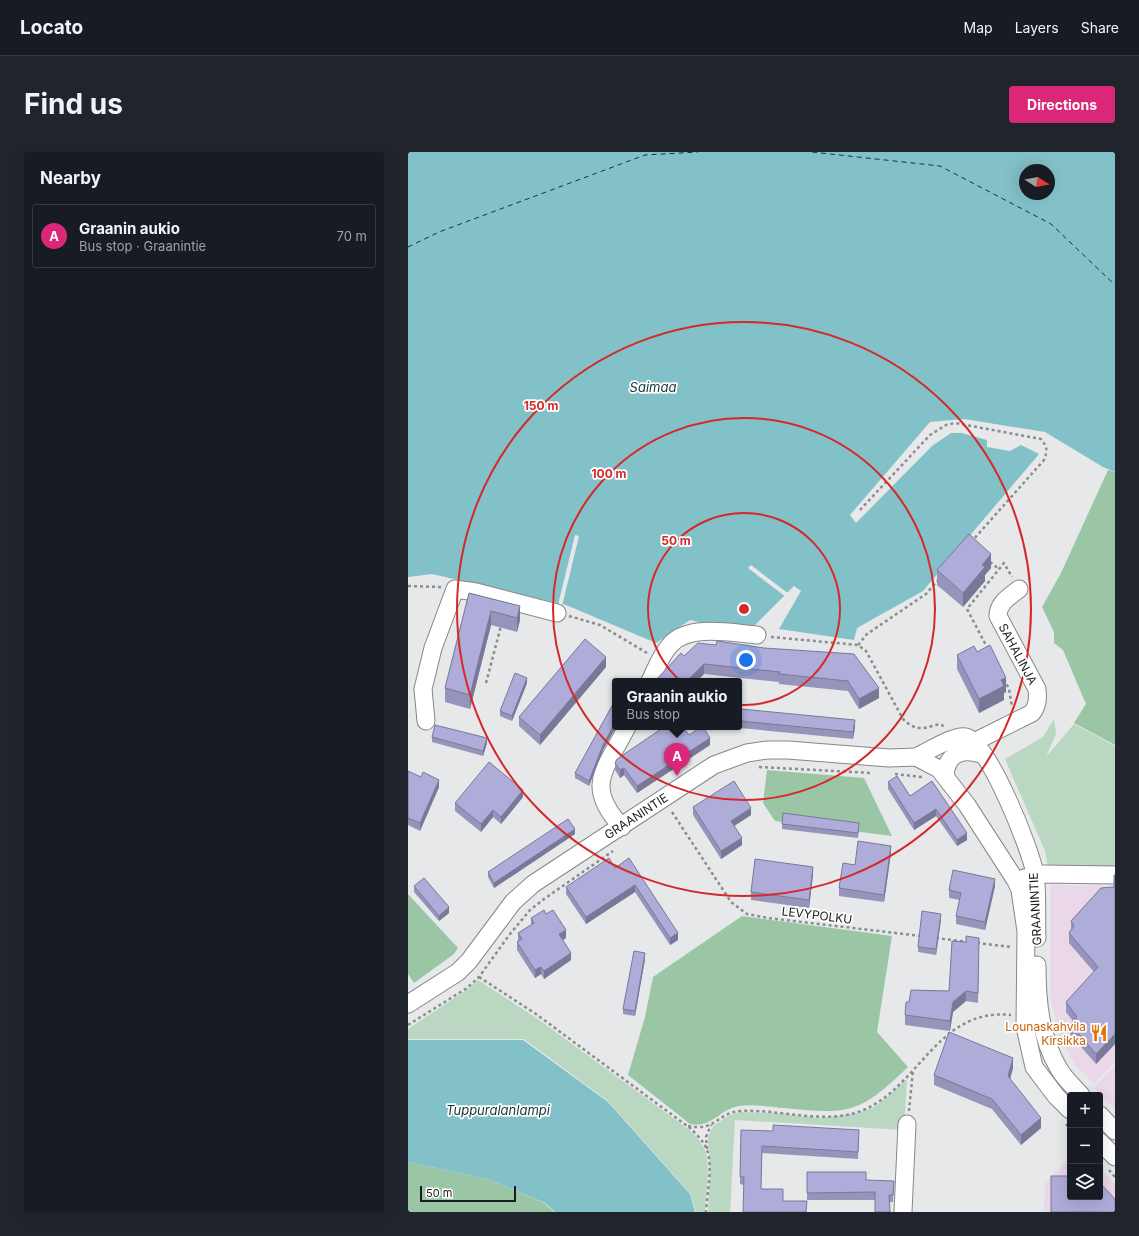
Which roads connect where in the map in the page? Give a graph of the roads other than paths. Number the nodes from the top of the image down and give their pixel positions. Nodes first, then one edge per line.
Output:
1 (1019, 589) dead end
2 (558, 613) road end
3 (757, 636) road end
4 (651, 678) edge
5 (426, 721) dead end
6 (625, 730) edge
7 (980, 748) junction
8 (916, 758) junction
9 (945, 775) junction
10 (622, 827) junction
11 (1035, 875) junction
12 (1115, 875) edge
13 (1016, 881) junction
14 (408, 1004) edge
15 (1079, 1092) edge
16 (1067, 1107) edge
17 (1103, 1118) edge
18 (907, 1124) road end
19 (1115, 1131) edge
20 (1103, 1145) edge
21 (1115, 1157) edge
22 (903, 1212) edge

1 - 7 street, SAHALINJA
2 - 5 street
3 - 4 street
6 - 10 street
7 - 8 street, GRAANINTIE
7 - 9 street
7 - 11 street, GRAANINTIE
8 - 9 street, GRAANINTIE
8 - 10 street, GRAANINTIE
9 - 13 street, GRAANINTIE
10 - 14 street, GRAANINTIE
11 - 12 street
11 - 13 street
11 - 15 street, GRAANINTIE
13 - 16 street, GRAANINTIE
17 - 19 street
18 - 22 street
20 - 21 street

